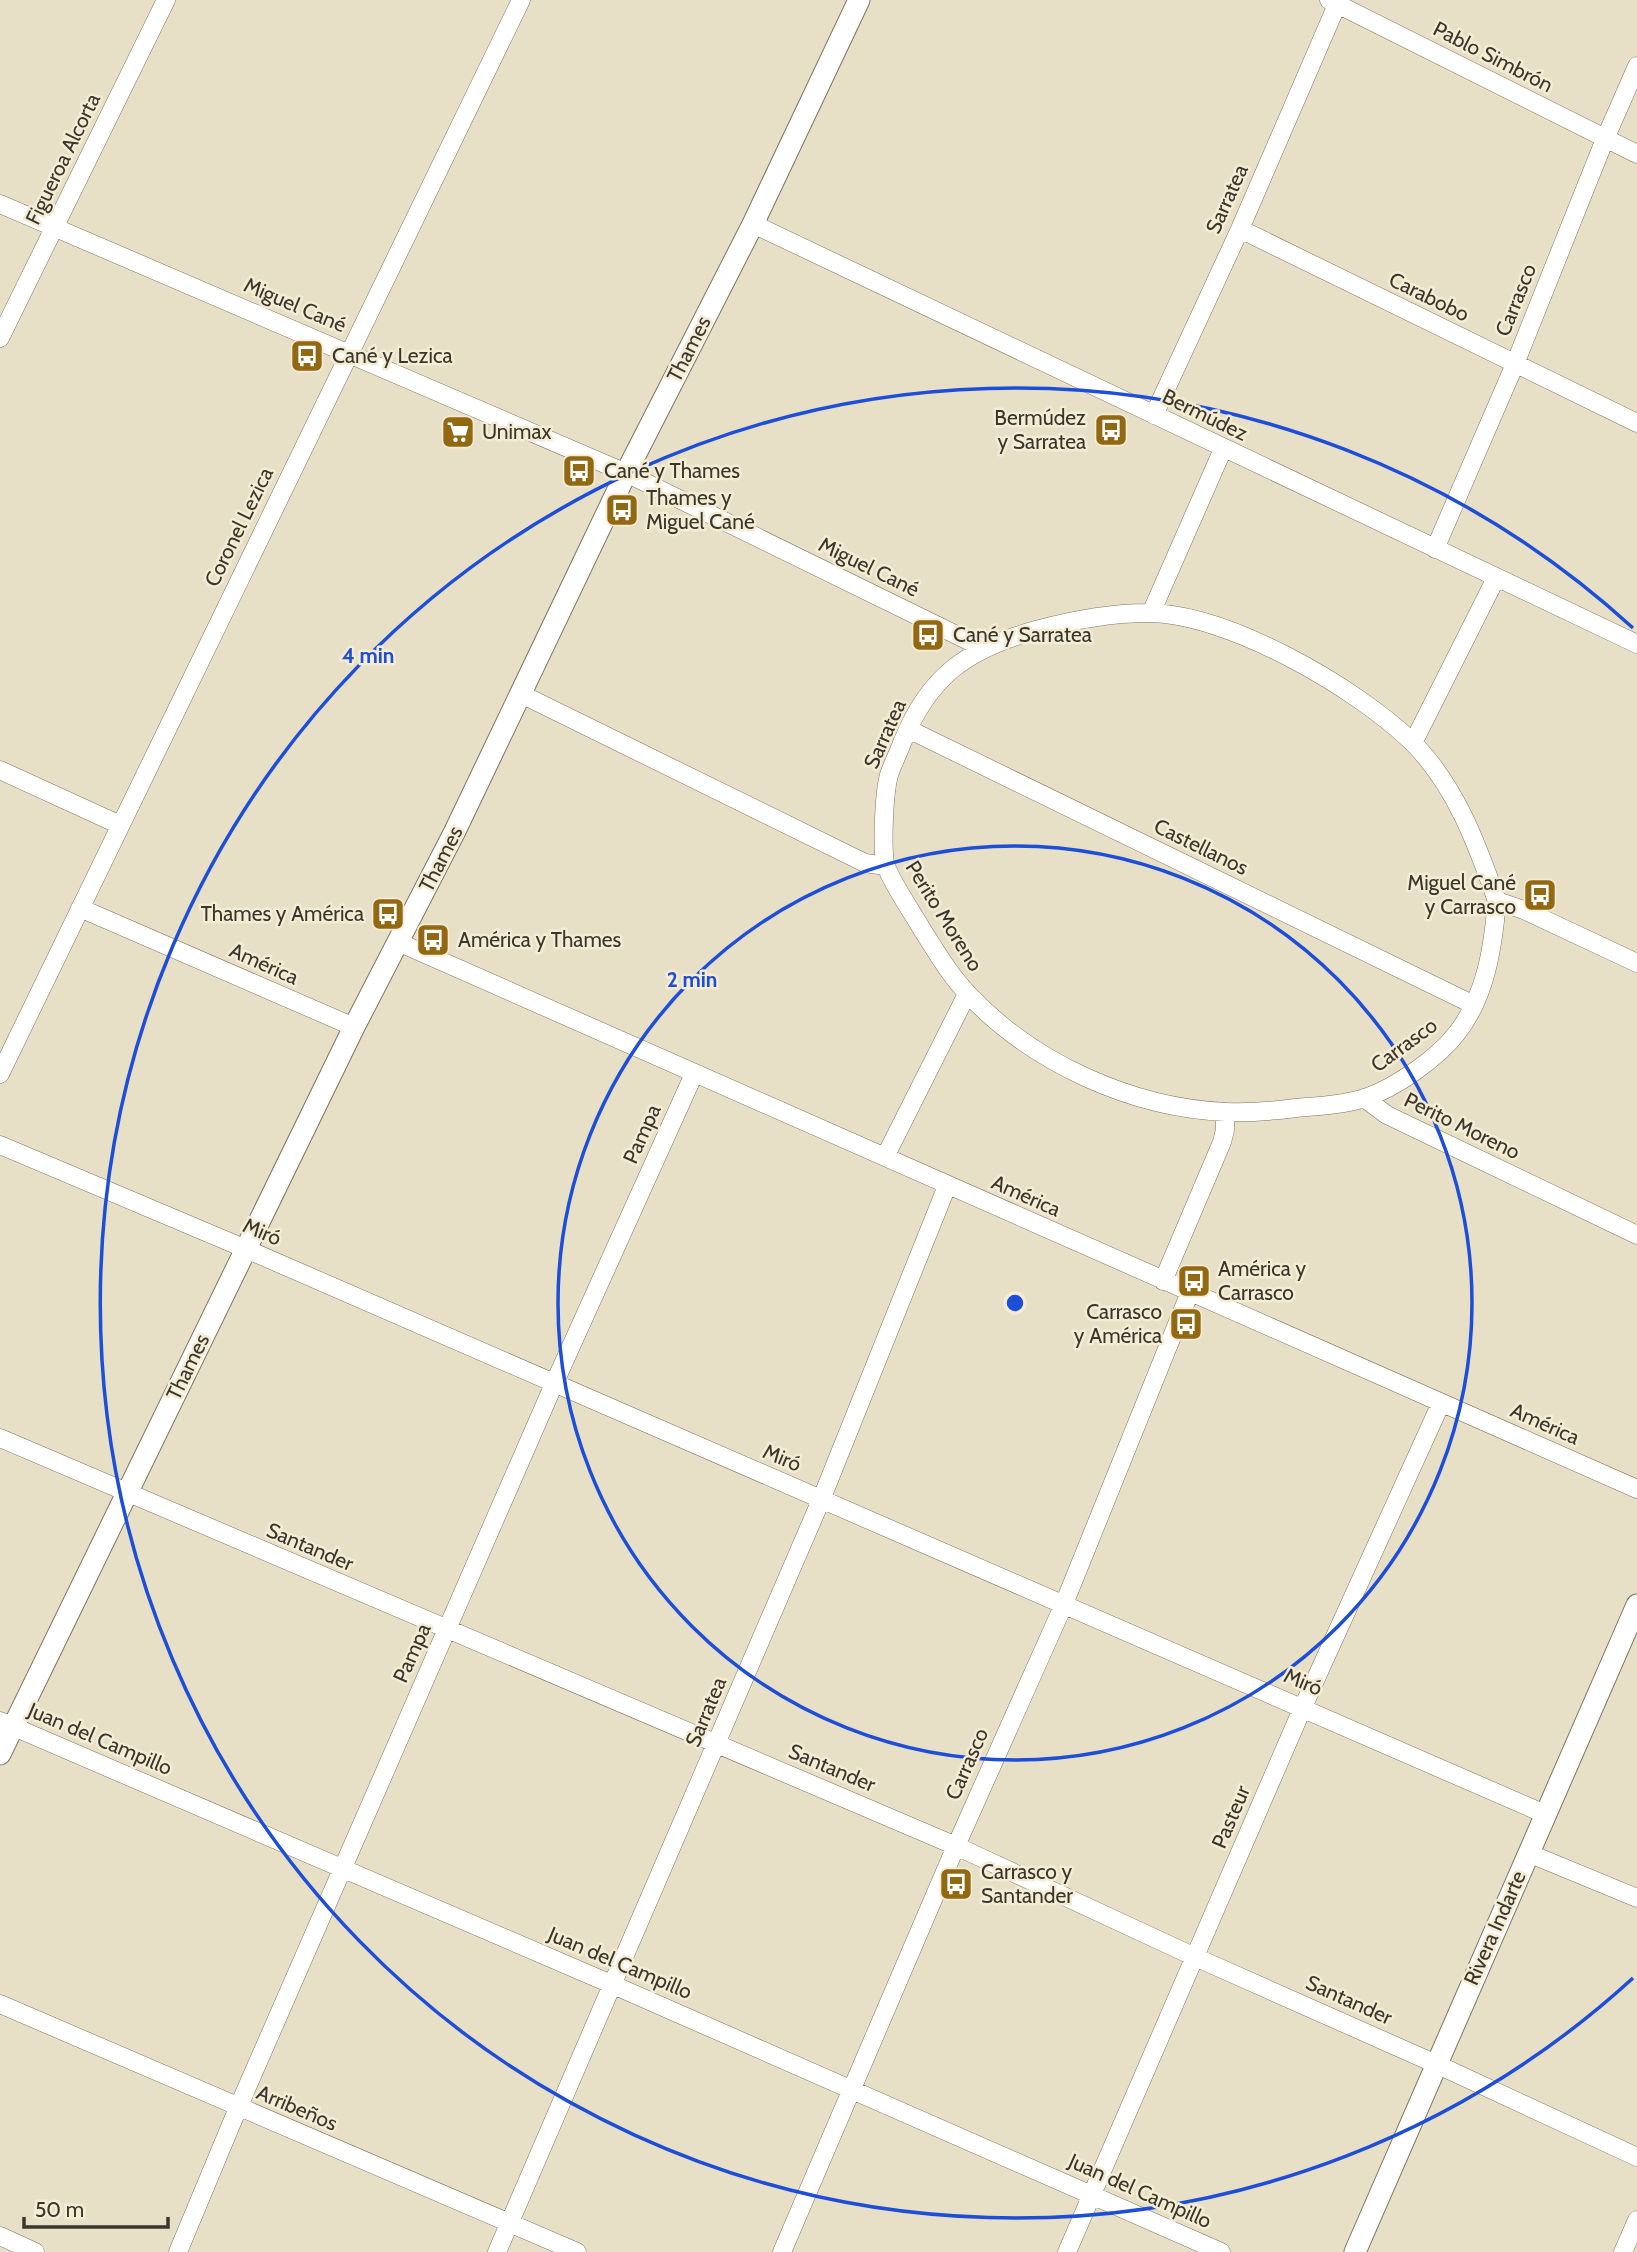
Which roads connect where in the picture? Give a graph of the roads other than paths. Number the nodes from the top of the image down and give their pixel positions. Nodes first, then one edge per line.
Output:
1 (166, 0) edge
2 (521, 0) edge
3 (856, 1) edge
4 (1335, 1) edge
5 (1637, 66) edge
6 (1605, 139) junction
7 (1637, 154) edge
8 (0, 204) edge
9 (753, 224) junction
10 (55, 227) junction
11 (1240, 229) junction
12 (0, 338) edge
13 (348, 353) junction
14 (1515, 364) junction
15 (1154, 415) junction
16 (1637, 423) edge
17 (1223, 449) junction
18 (626, 473) junction
19 (1435, 550) junction
20 (1496, 578) junction
21 (1151, 613) junction
22 (1637, 644) edge
23 (983, 648) junction
24 (521, 694) junction
25 (908, 729) junction
26 (1413, 743) junction
27 (0, 770) edge
28 (120, 825) junction
29 (886, 866) junction
30 (1497, 901) junction
31 (80, 908) junction
32 (398, 942) junction
33 (1637, 963) edge
34 (967, 994) junction
35 (1474, 1005) junction
36 (354, 1027) junction
37 (0, 1074) edge
38 (694, 1074) junction
39 (1364, 1098) junction
40 (1225, 1112) junction
41 (0, 1145) edge
42 (885, 1157) junction
43 (947, 1186) junction
44 (1637, 1235) edge
45 (246, 1249) junction
46 (1163, 1281) junction
47 (1190, 1292) junction
48 (554, 1384) junction
49 (1441, 1403) junction
50 (0, 1438) edge
51 (1637, 1489) edge
52 (127, 1493) junction
53 (821, 1500) junction
54 (1064, 1604) junction
55 (1637, 1605) edge
56 (447, 1631) junction
57 (1303, 1707) junction
58 (7, 1724) edge
59 (717, 1743) junction
60 (0, 1754) edge
61 (1545, 1814) junction
62 (956, 1846) junction
63 (1528, 1853) junction
64 (342, 1869) junction
65 (1637, 1898) edge
66 (1195, 1957) junction
67 (611, 1984) junction
68 (0, 2004) edge
69 (1436, 2064) junction
70 (853, 2089) junction
71 (238, 2108) junction
72 (1637, 2157) edge
73 (1092, 2195) junction
74 (1637, 2220) edge
75 (510, 2222) junction
76 (0, 2236) edge
77 (35, 2252) edge
78 (178, 2252) edge
79 (497, 2252) edge
80 (577, 2252) edge
81 (782, 2252) edge
82 (1067, 2252) edge
83 (1221, 2252) edge
84 (1354, 2252) edge
85 (1623, 2252) edge

1 - 10 street, Figueroa Alcorta
2 - 13 street, Coronel Lezica
3 - 9 street, Thames
4 - 6 street, Pablo Simbrón
4 - 11 street, Sarratea
5 - 6 street, Carrasco
6 - 7 street, Pablo Simbrón
6 - 14 street, Carrasco
8 - 10 street, Miguel Cané
9 - 15 street, Bermúdez
9 - 18 street, Thames
10 - 12 street, Figueroa Alcorta
10 - 13 street, Miguel Cané
11 - 14 street, Carabobo
11 - 15 street, Sarratea
13 - 18 street, Miguel Cané
13 - 28 street, Coronel Lezica
14 - 16 street, Carabobo
14 - 19 street, Carrasco
15 - 17 street, Bermúdez
17 - 19 street, Bermúdez
17 - 21 street
18 - 23 street, Miguel Cané
18 - 24 street, Thames
19 - 20 street, Bermúdez
20 - 22 street, Bermúdez
20 - 26 street
21 - 23 street
21 - 26 street
23 - 25 street, Sarratea
24 - 29 street, Perito Moreno
24 - 32 street, Thames
25 - 29 street, Sarratea
25 - 35 street, Castellanos
26 - 30 street
27 - 28 street
28 - 31 street, Coronel Lezica
29 - 34 street, Perito Moreno
30 - 33 street
30 - 35 street, Carrasco
31 - 36 street, América
31 - 37 street, Coronel Lezica
32 - 36 street, Thames
32 - 38 street, América
34 - 40 street, Perito Moreno
34 - 42 street
35 - 39 street, Carrasco
36 - 45 street, Thames
38 - 42 street, América
38 - 48 street, Pampa
39 - 40 street, Perito Moreno
39 - 44 street, Perito Moreno
40 - 46 street
41 - 45 street, Miró
42 - 43 street, América
43 - 46 street, América
43 - 53 street, Sarratea
45 - 48 street, Miró
45 - 52 street, Thames
46 - 47 street, América
47 - 49 street, América
47 - 54 street, Carrasco
48 - 53 street, Miró
48 - 56 street, Pampa
49 - 51 street, América
49 - 57 street, Pasteur
50 - 52 street, Santander
52 - 56 street, Santander
52 - 58 street, Thames
53 - 54 street, Miró
53 - 59 street, Sarratea
54 - 57 street, Miró
54 - 62 street, Carrasco
55 - 61 street, Rivera Indarte
56 - 59 street, Santander
56 - 64 street, Pampa
57 - 61 street, Miró
57 - 66 street, Pasteur
58 - 60 street, Thames
58 - 64 street, Juan del Campillo
59 - 62 street, Santander
59 - 67 street, Sarratea
61 - 63 street, Rivera Indarte
62 - 66 street, Santander
62 - 70 street, Carrasco
63 - 65 street
63 - 69 street, Rivera Indarte
64 - 67 street, Juan del Campillo
64 - 71 street, Pampa
66 - 69 street, Santander
66 - 73 street, Pasteur
67 - 70 street, Juan del Campillo
67 - 75 street, Sarratea
68 - 71 street, Arribeños
69 - 72 street, Santander
69 - 84 street, Rivera Indarte
70 - 73 street, Juan del Campillo
70 - 81 street, Carrasco
71 - 75 street, Arribeños
71 - 78 street, Pampa
73 - 82 street, Pasteur
73 - 83 street, Juan del Campillo
74 - 85 street
75 - 79 street, Sarratea
75 - 80 street, Arribeños
76 - 77 street

